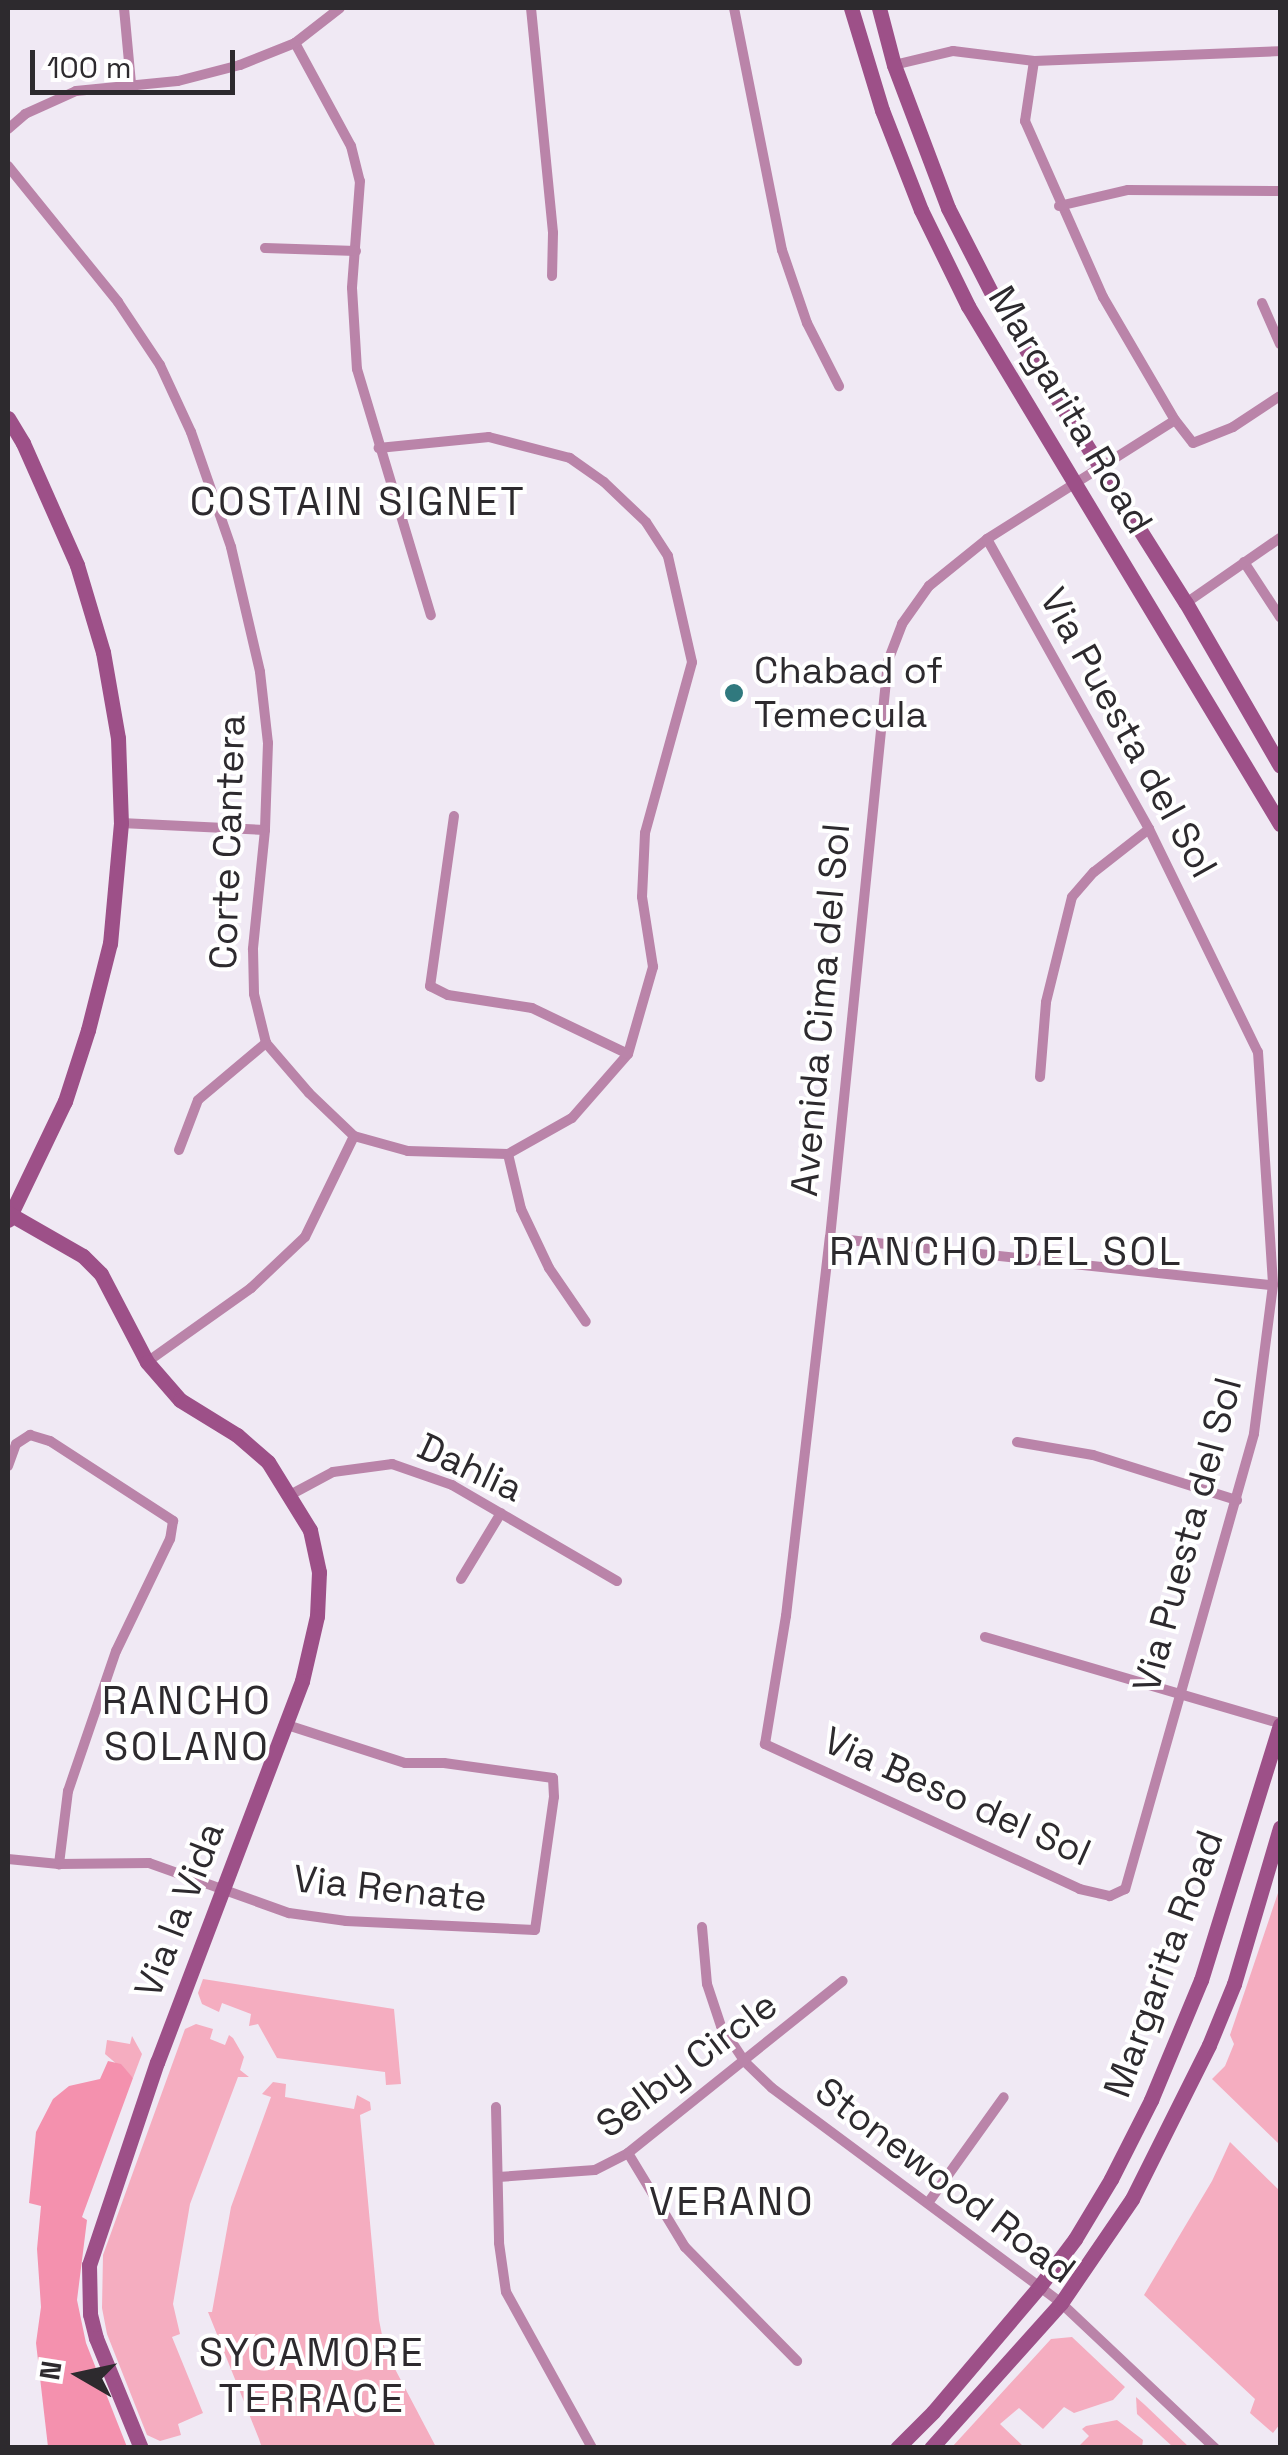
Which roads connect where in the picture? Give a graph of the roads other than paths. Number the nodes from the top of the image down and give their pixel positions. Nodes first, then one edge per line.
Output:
1 (124, 8) edge
2 (340, 8) edge
3 (531, 8) edge
4 (734, 8) edge
5 (851, 8) edge
6 (879, 8) edge
7 (295, 43) junction
8 (1280, 51) edge
9 (1034, 61) junction
10 (894, 65) junction
11 (131, 84) junction
12 (8, 129) edge
13 (8, 166) edge
14 (1280, 191) edge
15 (1059, 206) junction
16 (266, 248) dead end
17 (356, 252) junction
18 (552, 276) dead end
19 (1262, 303) dead end
20 (1280, 344) edge
21 (839, 386) dead end
22 (1280, 396) edge
23 (8, 418) edge
24 (1175, 420) junction
25 (379, 448) junction
26 (1098, 468) junction
27 (1074, 483) junction
28 (1280, 538) edge
29 (987, 539) junction
30 (1244, 562) junction
31 (1186, 603) junction
32 (431, 615) dead end
33 (1280, 617) edge
34 (1280, 766) edge
35 (454, 816) dead end
36 (121, 823) junction
37 (1280, 824) edge
38 (1149, 829) junction
39 (265, 830) junction
40 (266, 1043) junction
41 (628, 1054) junction
42 (1040, 1078) dead end
43 (354, 1136) junction
44 (179, 1150) dead end
45 (508, 1154) junction
46 (9, 1216) edge
47 (830, 1238) junction
48 (1273, 1285) junction
49 (586, 1322) dead end
50 (148, 1362) junction
51 (1017, 1442) dead end
52 (8, 1466) edge
53 (290, 1495) junction
54 (1237, 1500) junction
55 (501, 1513) junction
56 (462, 1578) dead end
57 (617, 1580) dead end
58 (985, 1637) dead end
59 (1177, 1695) junction
60 (284, 1724) junction
61 (1280, 1724) edge
62 (765, 1744) joint
63 (1280, 1828) edge
64 (8, 1859) edge
65 (58, 1864) junction
66 (1124, 1888) joint
67 (223, 1891) junction
68 (702, 1927) dead end
69 (843, 1981) dead end
70 (746, 2062) junction
71 (1004, 2097) dead end
72 (496, 2107) dead end
73 (628, 2152) junction
74 (498, 2177) junction
75 (928, 2203) junction
76 (1039, 2286) junction
77 (1061, 2303) junction
78 (797, 2360) dead end
79 (142, 2448) edge
80 (592, 2448) edge
81 (897, 2448) edge
82 (931, 2448) edge
83 (1214, 2448) edge

1 - 11 street
2 - 7 street
3 - 18 street
4 - 21 street
5 - 27 main road, Margarita Road
6 - 10 main road, Margarita Road
7 - 11 street
7 - 17 street
8 - 9 street
9 - 10 street
9 - 15 street
10 - 26 main road, Margarita Road
11 - 12 street
13 - 39 street, Corte Cantera
14 - 15 street
15 - 24 street
16 - 17 street
17 - 25 street
19 - 20 street
22 - 24 street
23 - 36 main road
24 - 26 street, Avenida Cima del Sol
25 - 32 street
25 - 41 street
26 - 27 street, Avenida Cima del Sol
26 - 31 main road, Margarita Road
27 - 29 street, Avenida Cima del Sol
27 - 37 main road, Margarita Road
28 - 30 street
29 - 38 street, Via Puesta del Sol
29 - 47 street, Avenida Cima del Sol
30 - 31 street
30 - 33 street
31 - 34 main road, Margarita Road
35 - 41 street
36 - 39 street
36 - 46 main road
38 - 42 street
38 - 48 street, Via Puesta del Sol
39 - 40 street, Corte Cantera
40 - 43 street, Corte Cantera
40 - 44 street
41 - 45 street
43 - 45 street, Corte Cantera
43 - 50 street
45 - 49 street
46 - 50 main road, Via la Vida
47 - 48 street
47 - 62 street, Avenida Cima del Sol
48 - 54 street, Via Puesta del Sol
50 - 53 main road, Via la Vida
51 - 54 street
52 - 65 street
53 - 55 street, Dahlia
53 - 60 main road, Via la Vida
54 - 59 street, Via Puesta del Sol
55 - 56 street
55 - 57 street, Dahlia
58 - 59 street
59 - 61 street
59 - 66 street, Via Puesta del Sol
60 - 67 main road, Via la Vida
60 - 67 street, Via Renate
61 - 76 main road, Margarita Road
62 - 66 street, Via Beso del Sol
63 - 77 main road, Margarita Road
64 - 65 street, Via Renate
65 - 67 street, Via Renate
67 - 79 main road, Via la Vida
68 - 70 street, Stonewood Road
69 - 70 street, Selby Circle
70 - 73 street, Selby Circle
70 - 75 street, Stonewood Road
71 - 75 street
72 - 74 street
73 - 74 street, Selby Circle
73 - 78 street
74 - 80 street
75 - 76 street, Stonewood Road
76 - 77 street, Stonewood Road
76 - 81 main road, Margarita Road
77 - 82 main road, Margarita Road
77 - 83 street, Stonewood Road

